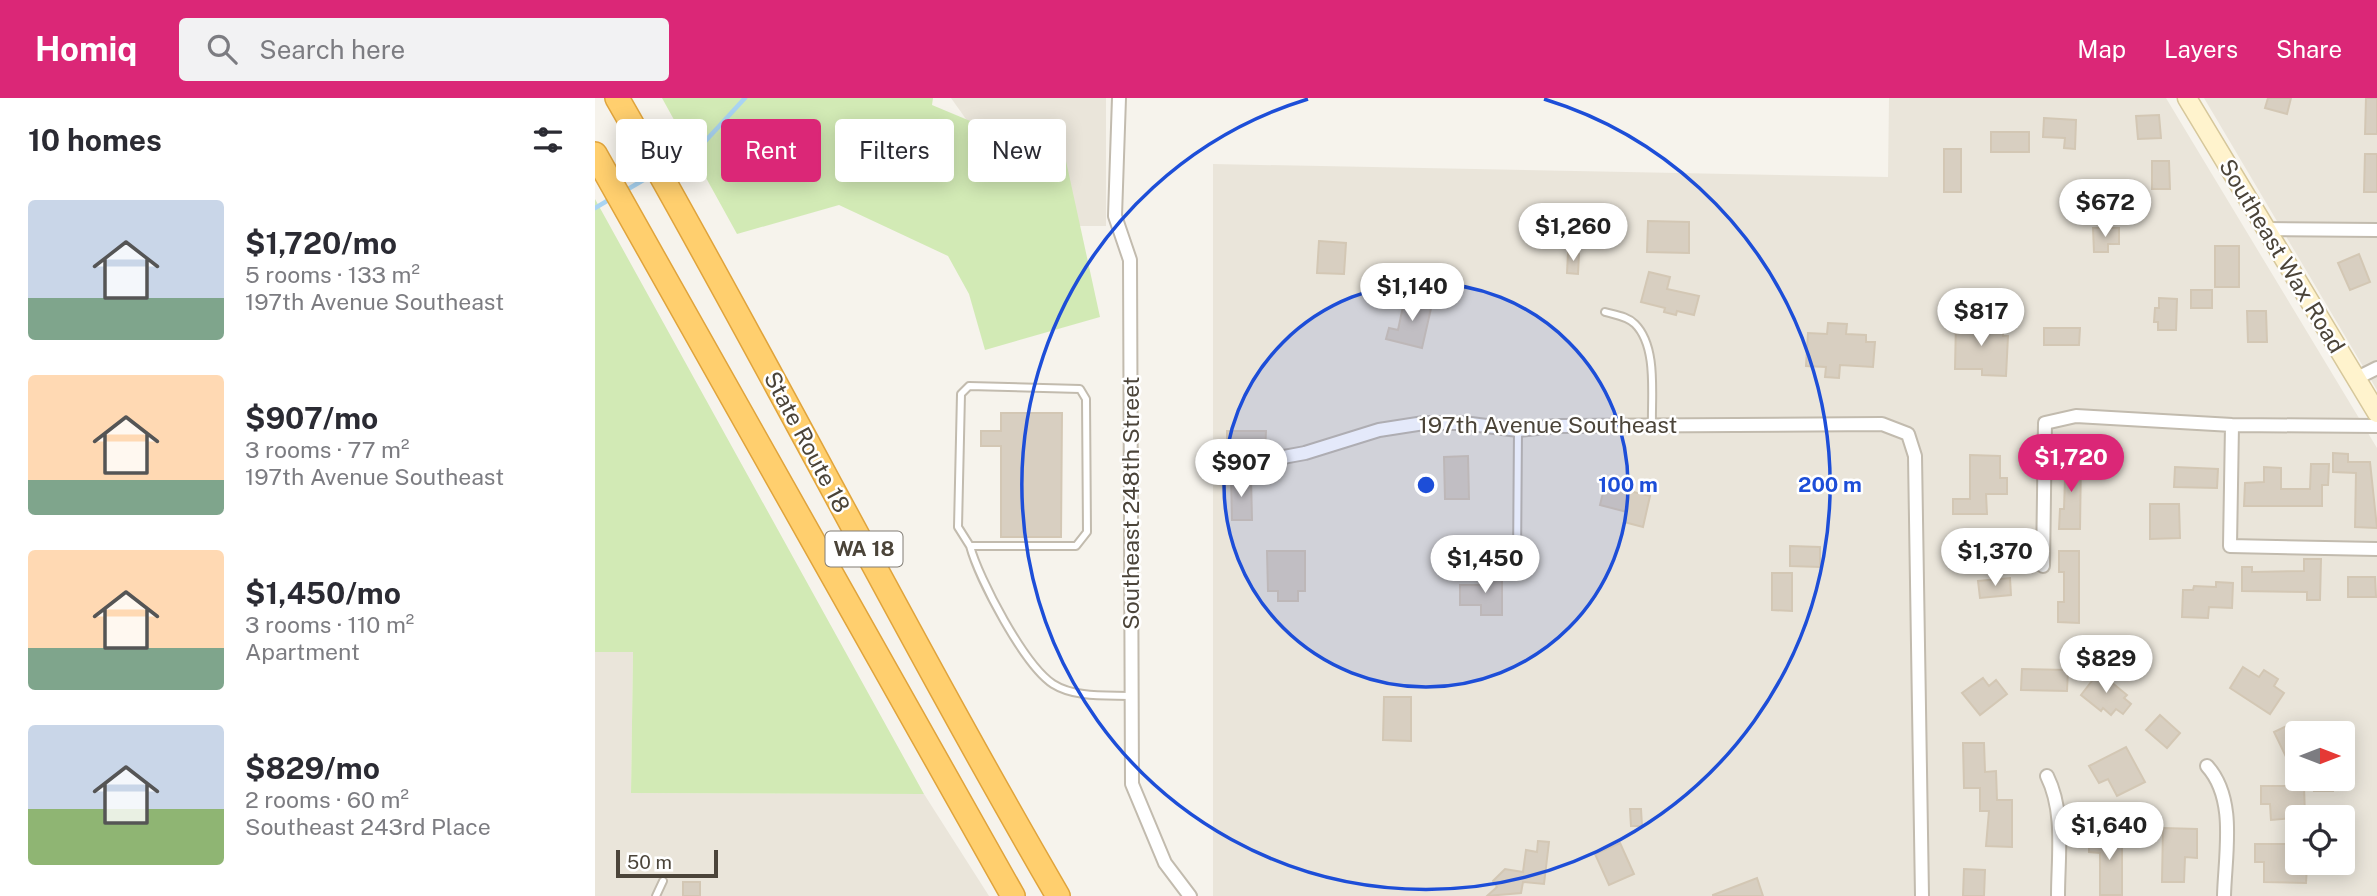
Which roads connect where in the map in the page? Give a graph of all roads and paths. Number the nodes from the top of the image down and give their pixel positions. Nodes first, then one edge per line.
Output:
1 (617, 98) edge
2 (1118, 98) edge
3 (2187, 98) edge
4 (599, 161) edge
5 (2264, 229) junction
6 (2377, 230) edge
7 (1605, 312) dead end
8 (2377, 368) edge
9 (2357, 379) junction
10 (2377, 413) edge
11 (2232, 425) junction
12 (1652, 426) junction
13 (2377, 426) edge
14 (1518, 430) junction
15 (1251, 463) dead end
16 (970, 546) junction
17 (2377, 549) edge
18 (1517, 561) dead end
19 (2043, 566) dead end
20 (1132, 696) junction
21 (2207, 766) dead end
22 (2047, 776) dead end
23 (663, 881) dead end
24 (656, 896) edge
25 (1013, 896) edge
26 (1058, 896) edge
27 (1190, 896) edge
28 (1922, 896) edge
29 (2058, 896) edge
30 (2224, 896) edge

1 - 26 highway, State Route 18 / WA 18
2 - 20 street, Southeast 248th Street
3 - 5 street, Southeast Wax Road
4 - 25 highway, State Route 18 / WA 18
5 - 6 street
5 - 9 street, Southeast Wax Road
7 - 12 lane
8 - 9 street
9 - 10 street, Southeast Wax Road
11 - 13 street
11 - 17 street
11 - 19 street
12 - 14 street, 197th Avenue Southeast
12 - 28 street, 197th Avenue Southeast
14 - 15 street, 197th Avenue Southeast
14 - 18 lane
16 - 16 lane
16 - 20 lane
20 - 27 street, Southeast 248th Street
21 - 30 street
22 - 29 street
23 - 24 lane

